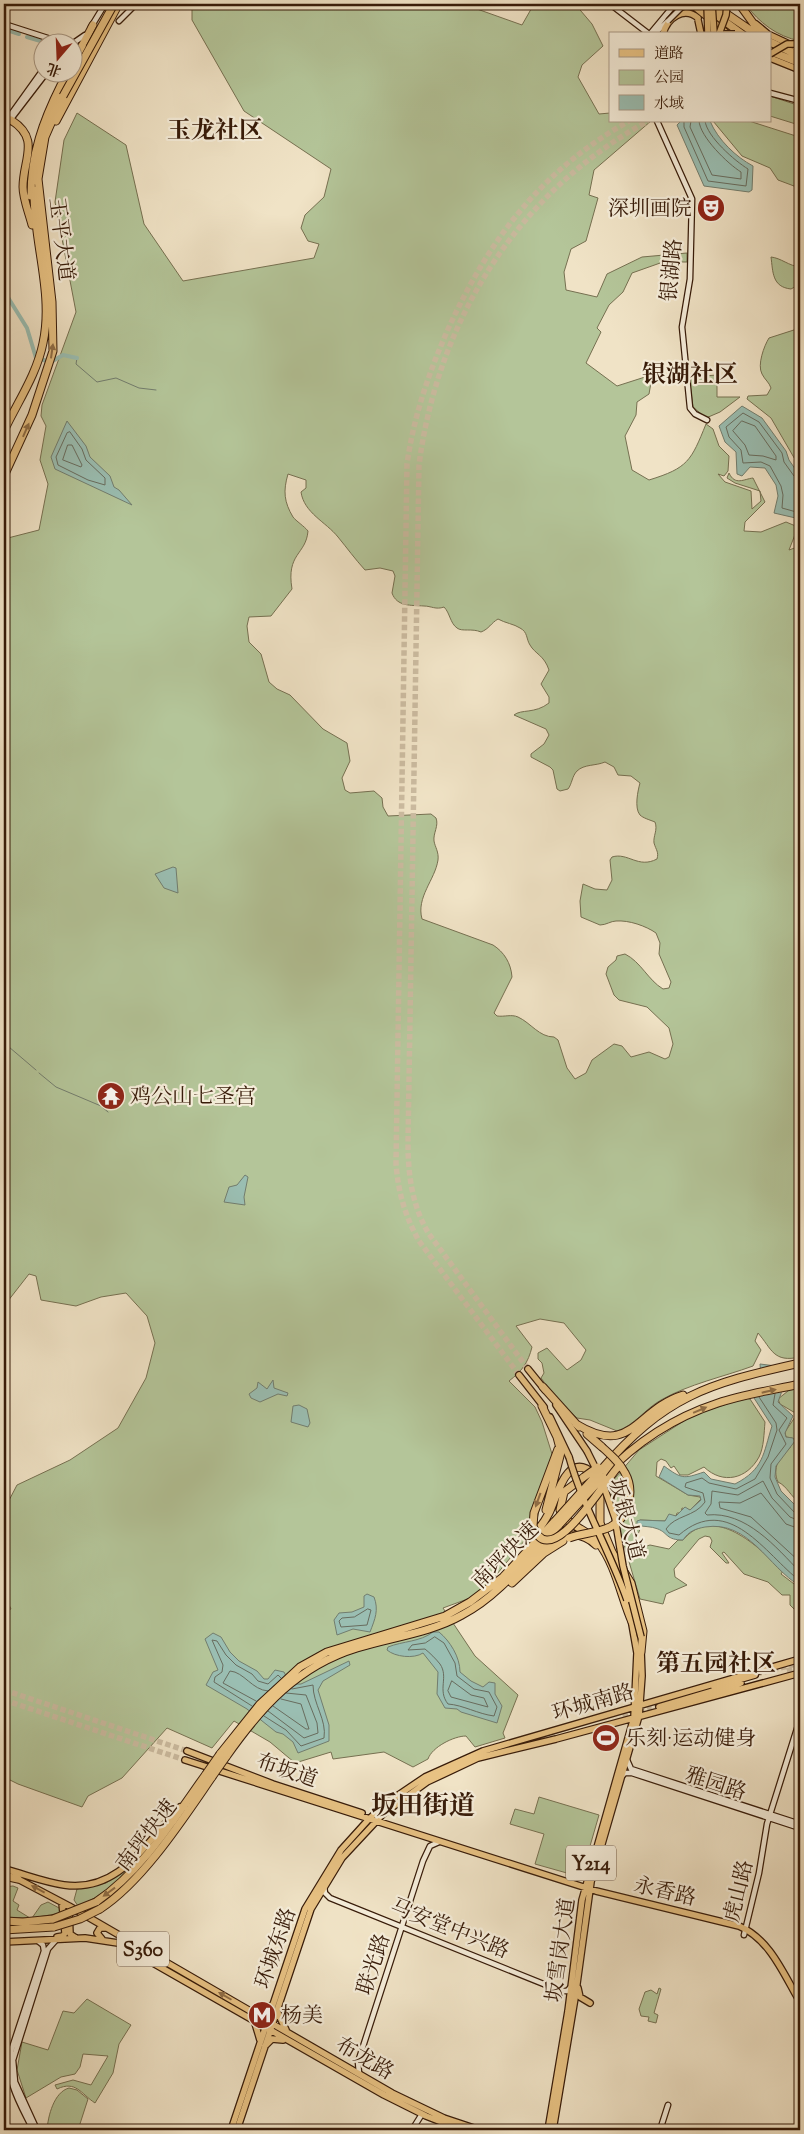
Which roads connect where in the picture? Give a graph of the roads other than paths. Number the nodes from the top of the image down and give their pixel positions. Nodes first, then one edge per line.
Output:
1 (105, 4) edge
2 (136, 4) edge
3 (610, 4) edge
4 (675, 4) edge
5 (681, 4) edge
6 (685, 4) edge
7 (691, 4) edge
8 (700, 4) edge
9 (707, 4) edge
10 (712, 4) edge
11 (727, 4) edge
12 (740, 4) edge
13 (115, 8) edge
14 (126, 15) junction
15 (698, 19) junction
16 (668, 21) junction
17 (711, 21) junction
18 (661, 22) junction
19 (4, 25) edge
20 (93, 25) junction
21 (652, 32) edge
22 (656, 32) edge
23 (656, 32) edge
24 (701, 32) edge
25 (708, 32) edge
26 (714, 32) edge
27 (720, 32) edge
28 (725, 32) edge
29 (739, 32) edge
30 (753, 32) edge
31 (760, 32) edge
32 (767, 32) edge
33 (32, 34) edge
34 (772, 35) edge
35 (82, 37) edge
36 (772, 44) edge
37 (800, 44) edge
38 (82, 46) edge
39 (800, 49) edge
40 (82, 52) edge
41 (772, 53) edge
42 (772, 55) edge
43 (82, 57) edge
44 (798, 64) edge
45 (34, 82) edge
46 (38, 82) edge
47 (63, 82) edge
48 (67, 82) edge
49 (772, 93) edge
50 (61, 96) junction
51 (800, 100) edge
52 (6, 119) edge
53 (657, 122) edge
54 (4, 128) edge
55 (42, 219) junction
56 (35, 233) junction
57 (39, 254) junction
58 (707, 420) dead end
59 (4, 431) edge
60 (4, 476) edge
61 (800, 1363) edge
62 (528, 1368) tunnel mouth
63 (519, 1375) tunnel mouth
64 (800, 1384) edge
65 (543, 1387) junction
66 (702, 1389) junction
67 (542, 1406) junction
68 (682, 1418) junction
69 (576, 1424) junction
70 (558, 1441) junction
71 (619, 1466) junction
72 (600, 1471) junction
73 (568, 1472) junction
74 (561, 1497) junction
75 (557, 1523) junction
76 (536, 1527) junction
77 (605, 1555) junction
78 (515, 1563) junction
79 (619, 1563) junction
80 (512, 1583) junction
81 (627, 1600) joint
82 (482, 1603) junction
83 (472, 1605) junction
84 (632, 1622) junction
85 (640, 1637) joint
86 (642, 1652) junction
87 (800, 1659) edge
88 (800, 1673) edge
89 (730, 1682) junction
90 (741, 1683) junction
91 (686, 1691) junction
92 (638, 1707) junction
93 (672, 1707) junction
94 (623, 1715) tunnel mouth
95 (636, 1716) junction
96 (800, 1719) edge
97 (800, 1727) edge
98 (508, 1746) junction
99 (188, 1751) tunnel mouth
100 (185, 1760) tunnel mouth
101 (627, 1760) junction
102 (209, 1776) junction
103 (622, 1776) junction
104 (190, 1797) junction
105 (388, 1810) junction
106 (351, 1813) junction
107 (771, 1816) junction
108 (373, 1819) junction
109 (390, 1823) junction
110 (800, 1826) edge
111 (356, 1832) junction
112 (422, 1836) junction
113 (440, 1842) junction
114 (4, 1873) edge
115 (18, 1879) joint
116 (325, 1883) junction
117 (588, 1887) junction
118 (316, 1900) junction
119 (61, 1902) junction
120 (69, 1906) junction
121 (65, 1915) junction
122 (4, 1921) edge
123 (400, 1927) junction
124 (106, 1928) junction
125 (746, 1928) junction
126 (4, 1932) edge
127 (78, 1938) junction
128 (102, 1939) junction
129 (46, 1940) junction
130 (57, 1940) junction
131 (37, 1941) junction
132 (6, 1942) edge
133 (44, 1956) junction
134 (574, 1985) junction
135 (800, 1998) edge
136 (800, 2002) edge
137 (569, 2004) junction
138 (275, 2005) junction
139 (573, 2012) junction
140 (255, 2013) junction
141 (254, 2020) junction
142 (270, 2021) junction
143 (267, 2028) junction
144 (287, 2031) junction
145 (261, 2040) junction
146 (290, 2042) junction
147 (264, 2047) junction
148 (344, 2065) junction
149 (360, 2074) junction
150 (668, 2105) dead end
151 (422, 2114) junction
152 (33, 2130) edge
153 (37, 2130) edge
154 (231, 2130) edge
155 (237, 2130) edge
156 (412, 2130) edge
157 (462, 2130) edge
158 (480, 2130) edge
159 (549, 2130) edge
160 (660, 2130) edge

1 - 20 street
2 - 14 street
3 - 21 street
4 - 18 street
5 - 16 street, bridge
6 - 16 street, bridge
7 - 15 main road
7 - 17 main road
8 - 17 highway
8 - 29 highway
9 - 25 main road, bridge
10 - 26 main road, bridge
10 - 30 highway
11 - 27 main road, bridge
12 - 31 highway
12 - 32 main road
13 - 14 street
13 - 14 street
13 - 40 street
13 - 43 highway, 玉平大道, bridge
13 - 50 highway, 玉平大道, bridge
13 - 55 highway
15 - 16 main road
15 - 24 main road, bridge
16 - 18 street
16 - 23 main road
17 - 28 main road
18 - 22 street
19 - 33 street
20 - 35 street
20 - 38 highway, bridge
34 - 39 main road
36 - 44 highway
37 - 41 main road, bridge
42 - 44 highway
45 - 52 street
46 - 52 street
47 - 56 highway
48 - 50 highway, 玉平大道, bridge
49 - 51 street
50 - 55 highway, 玉平大道
50 - 57 highway, 玉平大道
52 - 54 street
52 - 56 highway
53 - 58 street, 银湖路
60 -> 55 highway, 玉平大道
56 - 57 highway
57 - 59 highway, 玉平大道
61 - 66 highway
62 - 65 main road, 坂银大道
63 - 67 main road, 坂银大道
68 -> 64 highway
65 - 69 highway
65 - 85 main road, 坂银大道, bridge
66 - 69 highway
66 - 72 highway
67 - 70 highway
67 - 81 main road, 坂银大道, bridge
68 - 71 highway
68 - 72 highway
69 - 80 highway, bridge
70 - 76 highway
70 -> 76 highway
71 - 76 highway, bridge
71 - 79 highway
72 - 74 highway, bridge
72 - 75 highway, bridge
73 - 74 highway
73 - 76 highway
73 - 79 highway
74 - 77 highway
75 - 78 highway, 南坪快速
75 - 82 highway, 南坪快速
76 - 78 highway
77 - 80 highway
77 - 84 highway
78 - 83 highway, 南坪快速
79 - 86 highway
80 - 82 highway
81 - 84 main road, 坂雪岗大道 / Y214
82 - 83 highway, 南坪快速
83 - 102 highway, bridge
84 - 92 main road, 坂雪岗大道 / Y214
85 - 86 main road, 坂雪岗大道 / Y214
86 - 92 main road, 坂雪岗大道 / Y214
87 - 91 main road, 环城南路
88 - 93 main road, 环城南路
89 - 90 main road, 环城南路
89 - 90 main road, 环城南路
89 - 91 main road
90 - 93 main road
91 - 92 main road, 环城南路
92 - 95 main road, 坂雪岗大道 / Y214
92 - 98 main road, 环城南路
93 - 95 main road, 环城南路
94 - 98 main road, 环城南路
95 - 98 main road, 环城南路
95 - 101 main road, 坂雪岗大道 / Y214
95 - 117 main road, 坂雪岗大道 / Y214
96 - 107 street, 虎山路
97 - 107 street, 虎山路
98 - 105 main road, 环城南路
98 - 108 main road, 环城南路
99 - 108 main road, 布坂道
100 - 106 main road, 布坂道
101 - 103 main road, 坂雪岗大道 / Y214
101 - 107 street, 雅园路
102 - 104 highway, 南坪快速
102 - 126 highway, 南坪快速, bridge
103 - 107 street, 雅园路
103 - 117 main road, 坂雪岗大道 / Y214
104 - 114 main road
104 -> 122 highway, 南坪快速, bridge
105 - 108 main road, 环城南路
105 - 109 main road
106 - 108 main road, 布坂道
106 - 111 main road
107 - 110 street, 雅园路
107 - 125 street, 虎山路
108 - 109 main road, 永香路
108 - 111 main road, 环城东路
108 - 112 main road, 永香路
108 - 116 main road, 环城东路
109 - 117 main road, 永香路
111 - 138 main road, 环城东路
112 - 113 main road, 永香路
112 - 123 street, 联光路
113 - 117 main road, 永香路
113 - 123 street, 联光路
114 - 115 highway
119 -> 115 main road, 布龙路 / S360
116 - 118 main road, 环城东路
116 - 123 street, 马安堂中兴路
117 - 125 main road, 永香路
117 - 134 main road, 坂雪岗大道 / Y214
118 - 123 street, 马安堂中兴路
118 - 138 main road, 环城东路
119 - 120 main road, 布龙路 / S360
119 - 121 main road
120 - 121 main road
120 - 124 main road, 布龙路 / S360
120 - 127 main road
121 - 129 main road
123 - 134 street, 马安堂中兴路
123 - 137 street, 马安堂中兴路
123 - 148 street, 联光路
123 - 149 street, 联光路
124 - 128 main road
140 -> 124 main road, 布龙路 / S360
125 - 135 main road, 永香路
125 - 136 main road, 永香路
127 - 128 main road, 布龙路 / S360
127 - 130 main road, 布龙路 / S360
128 - 141 main road, 布龙路 / S360
129 - 130 main road, 布龙路 / S360
129 - 131 main road, 布龙路 / S360
130 - 133 street
131 - 132 main road, 布龙路 / S360
131 - 133 street
133 - 152 street
133 - 153 street
134 - 137 main road, 坂雪岗大道 / Y214
134 - 139 main road, 坂雪岗大道 / Y214
134 - 139 main road
137 - 159 main road, 坂雪岗大道 / Y214
138 - 140 main road
138 - 142 main road, 环城东路
138 - 144 main road
139 - 159 main road, 坂雪岗大道 / Y214
140 - 142 main road, 布龙路 / S360
141 - 143 main road, 布龙路 / S360
141 - 145 main road
142 - 143 main road, 环城东路
142 - 144 main road, 布龙路 / S360
143 - 145 main road, 环城东路
143 - 146 main road, 布龙路 / S360
143 - 147 main road, 环城东路
144 - 148 main road, 布龙路 / S360
145 - 154 main road, 环城东路
146 - 147 main road
146 - 151 main road, 布龙路 / S360
147 - 155 main road, 环城东路
148 - 149 main road, 布龙路 / S360
149 - 158 main road, 布龙路 / S360
150 - 160 street
151 - 156 street
151 - 157 main road, 布龙路 / S360

